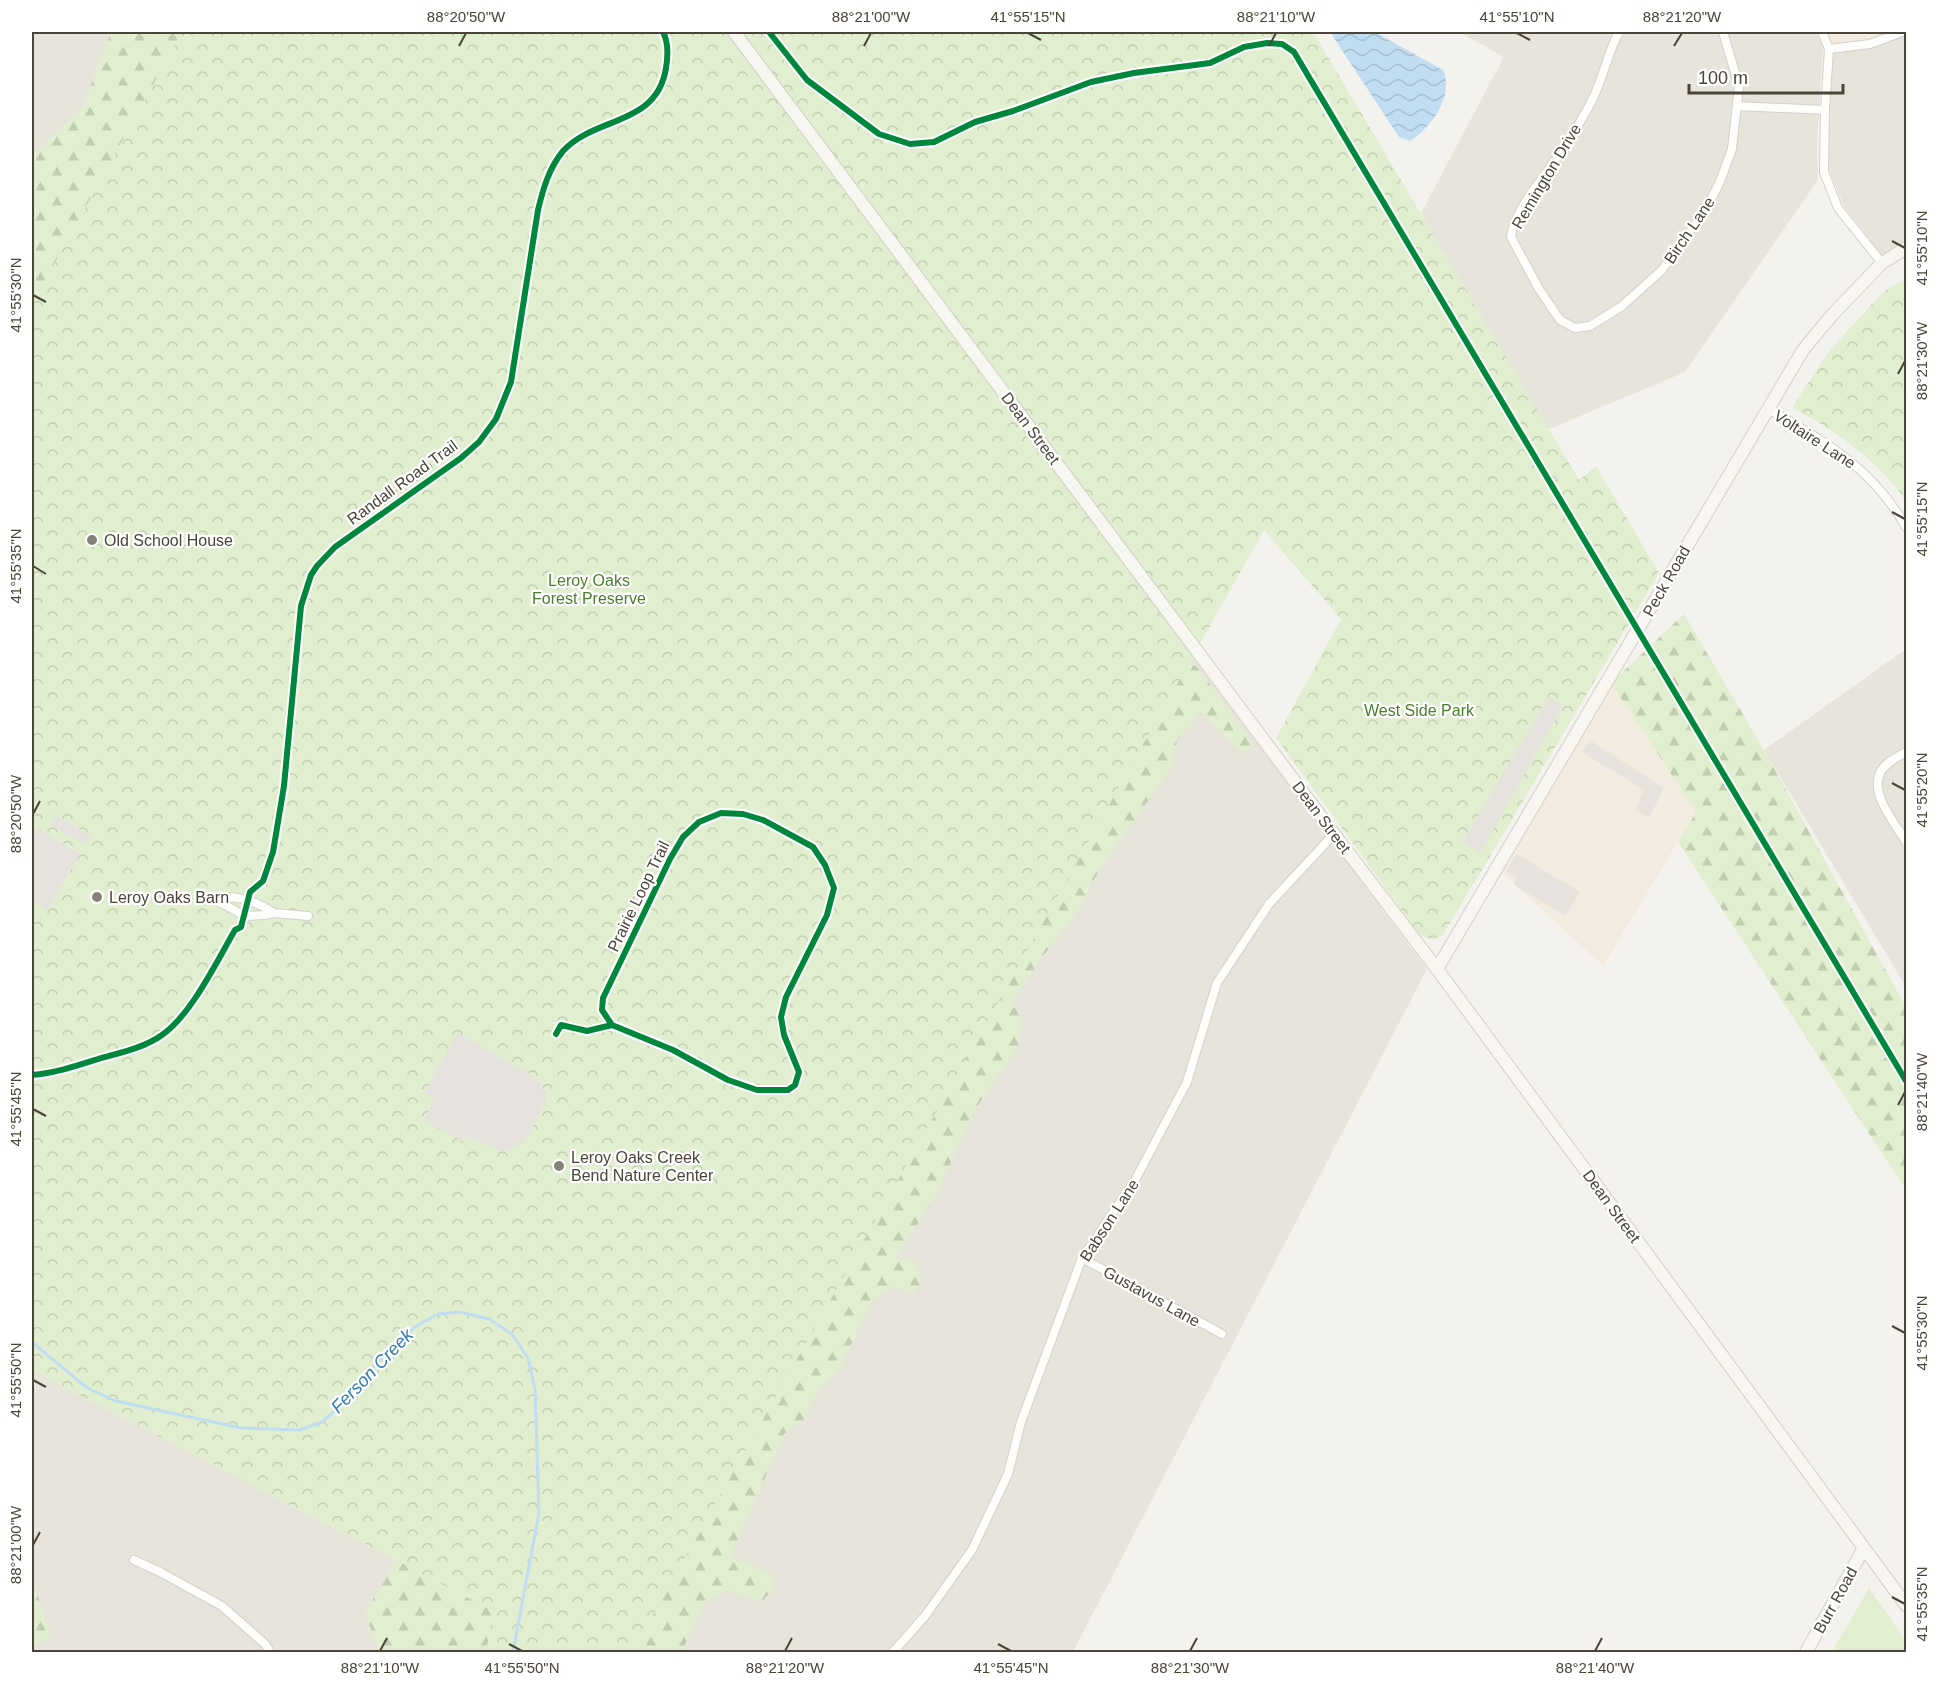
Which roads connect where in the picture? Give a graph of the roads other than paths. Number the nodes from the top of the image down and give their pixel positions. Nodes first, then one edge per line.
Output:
1 (734, 32) edge
2 (1619, 32) edge
3 (1723, 32) edge
4 (1822, 32) edge
5 (1902, 32) edge
6 (1829, 49) junction
7 (1737, 106) junction
8 (1825, 110) junction
9 (1906, 248) edge
10 (1882, 263) junction
11 (1590, 326) joint
12 (1767, 408) junction
13 (1906, 527) edge
14 (1906, 752) edge
15 (1334, 834) junction
16 (1906, 842) edge
17 (274, 912) junction
18 (308, 916) dead end
19 (1437, 969) junction
20 (1082, 1258) junction
21 (1222, 1335) dead end
22 (1864, 1548) junction
23 (134, 1560) dead end
24 (1906, 1605) edge
25 (270, 1653) edge
26 (893, 1653) edge
27 (1806, 1653) edge

1 - 15 street, Dean Street
2 - 11 street, Remington Drive
3 - 7 street, Birch Lane
4 - 6 street
5 - 6 street
6 - 8 street
7 - 8 street
7 - 11 street, Birch Lane
8 - 10 street
9 - 10 street, Peck Road
10 - 12 street, Peck Road
12 - 13 street, Voltaire Lane
12 - 19 street, Peck Road
14 - 16 street
15 - 19 street, Dean Street
15 - 20 street, Babson Lane
17 - 17 street
17 - 18 street
19 - 22 street, Dean Street
20 - 21 street, Gustavus Lane
20 - 26 street, Babson Lane
22 - 24 street, Dean Street
22 - 27 street, Burr Road
23 - 25 street

